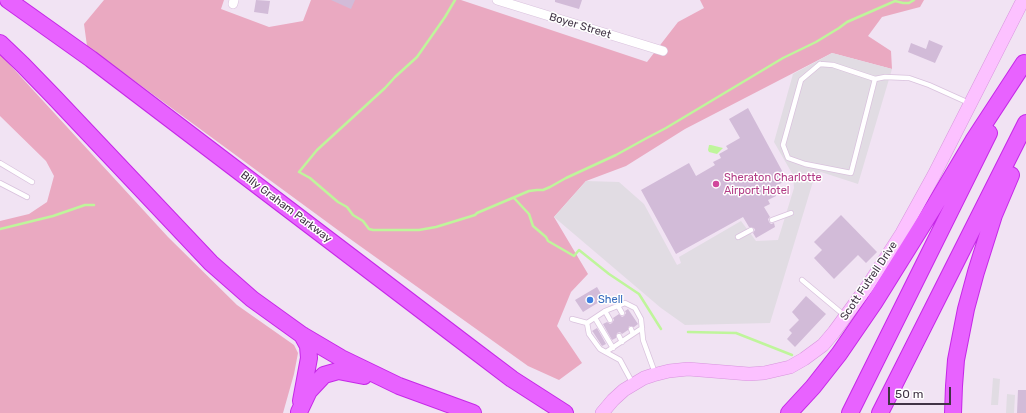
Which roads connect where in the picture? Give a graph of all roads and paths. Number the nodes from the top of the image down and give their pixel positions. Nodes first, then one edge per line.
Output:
1 (8, 0) edge
2 (497, 0) edge
3 (1023, 0) edge
4 (0, 43) edge
5 (663, 51) dead end
6 (1025, 61) edge
7 (876, 79) junction
8 (971, 104) junction
9 (1026, 122) edge
10 (1026, 138) edge
11 (0, 163) edge
12 (32, 182) dead end
13 (0, 183) edge
14 (27, 197) dead end
15 (791, 212) dead end
16 (772, 220) dead end
17 (751, 230) dead end
18 (738, 237) dead end
19 (802, 280) dead end
20 (618, 306) junction
21 (605, 312) junction
22 (622, 313) dead end
23 (845, 316) junction
24 (595, 318) junction
25 (572, 319) dead end
26 (610, 320) dead end
27 (587, 323) junction
28 (642, 328) junction
29 (631, 329) dead end
30 (633, 334) junction
31 (302, 335) junction
32 (619, 336) dead end
33 (622, 342) junction
34 (613, 348) junction
35 (606, 352) junction
36 (655, 374) junction
37 (633, 384) junction
38 (399, 386) junction
39 (299, 413) edge
40 (473, 413) edge
41 (565, 413) edge
42 (602, 413) edge
43 (789, 413) edge
44 (850, 413) edge
45 (880, 413) edge
46 (953, 413) edge

1 - 41 highway, Billy Graham Parkway
2 - 5 street, Boyer Street
3 - 8 street, Scott Futrell Drive
4 - 31 highway
6 - 43 highway
6 - 44 highway
7 - 7 lane
7 - 8 lane
8 - 23 street, Scott Futrell Drive
9 - 45 highway
10 - 46 highway
11 - 12 lane
13 - 14 lane
15 - 16 lane
17 - 18 lane
19 - 23 lane
20 - 21 lane
20 - 22 lane
20 - 28 lane
21 - 24 lane
21 - 26 lane
23 - 36 street, Scott Futrell Drive
24 - 27 lane
24 - 34 lane
25 - 27 lane
27 - 35 lane
28 - 30 lane
28 - 36 lane
29 - 30 lane
30 - 33 lane
31 - 38 highway
31 - 39 highway
32 - 33 lane
33 - 34 lane
34 - 35 lane
35 - 37 lane
36 - 37 street, Scott Futrell Drive
37 - 42 street, Scott Futrell Drive
38 - 39 highway
38 - 40 highway

